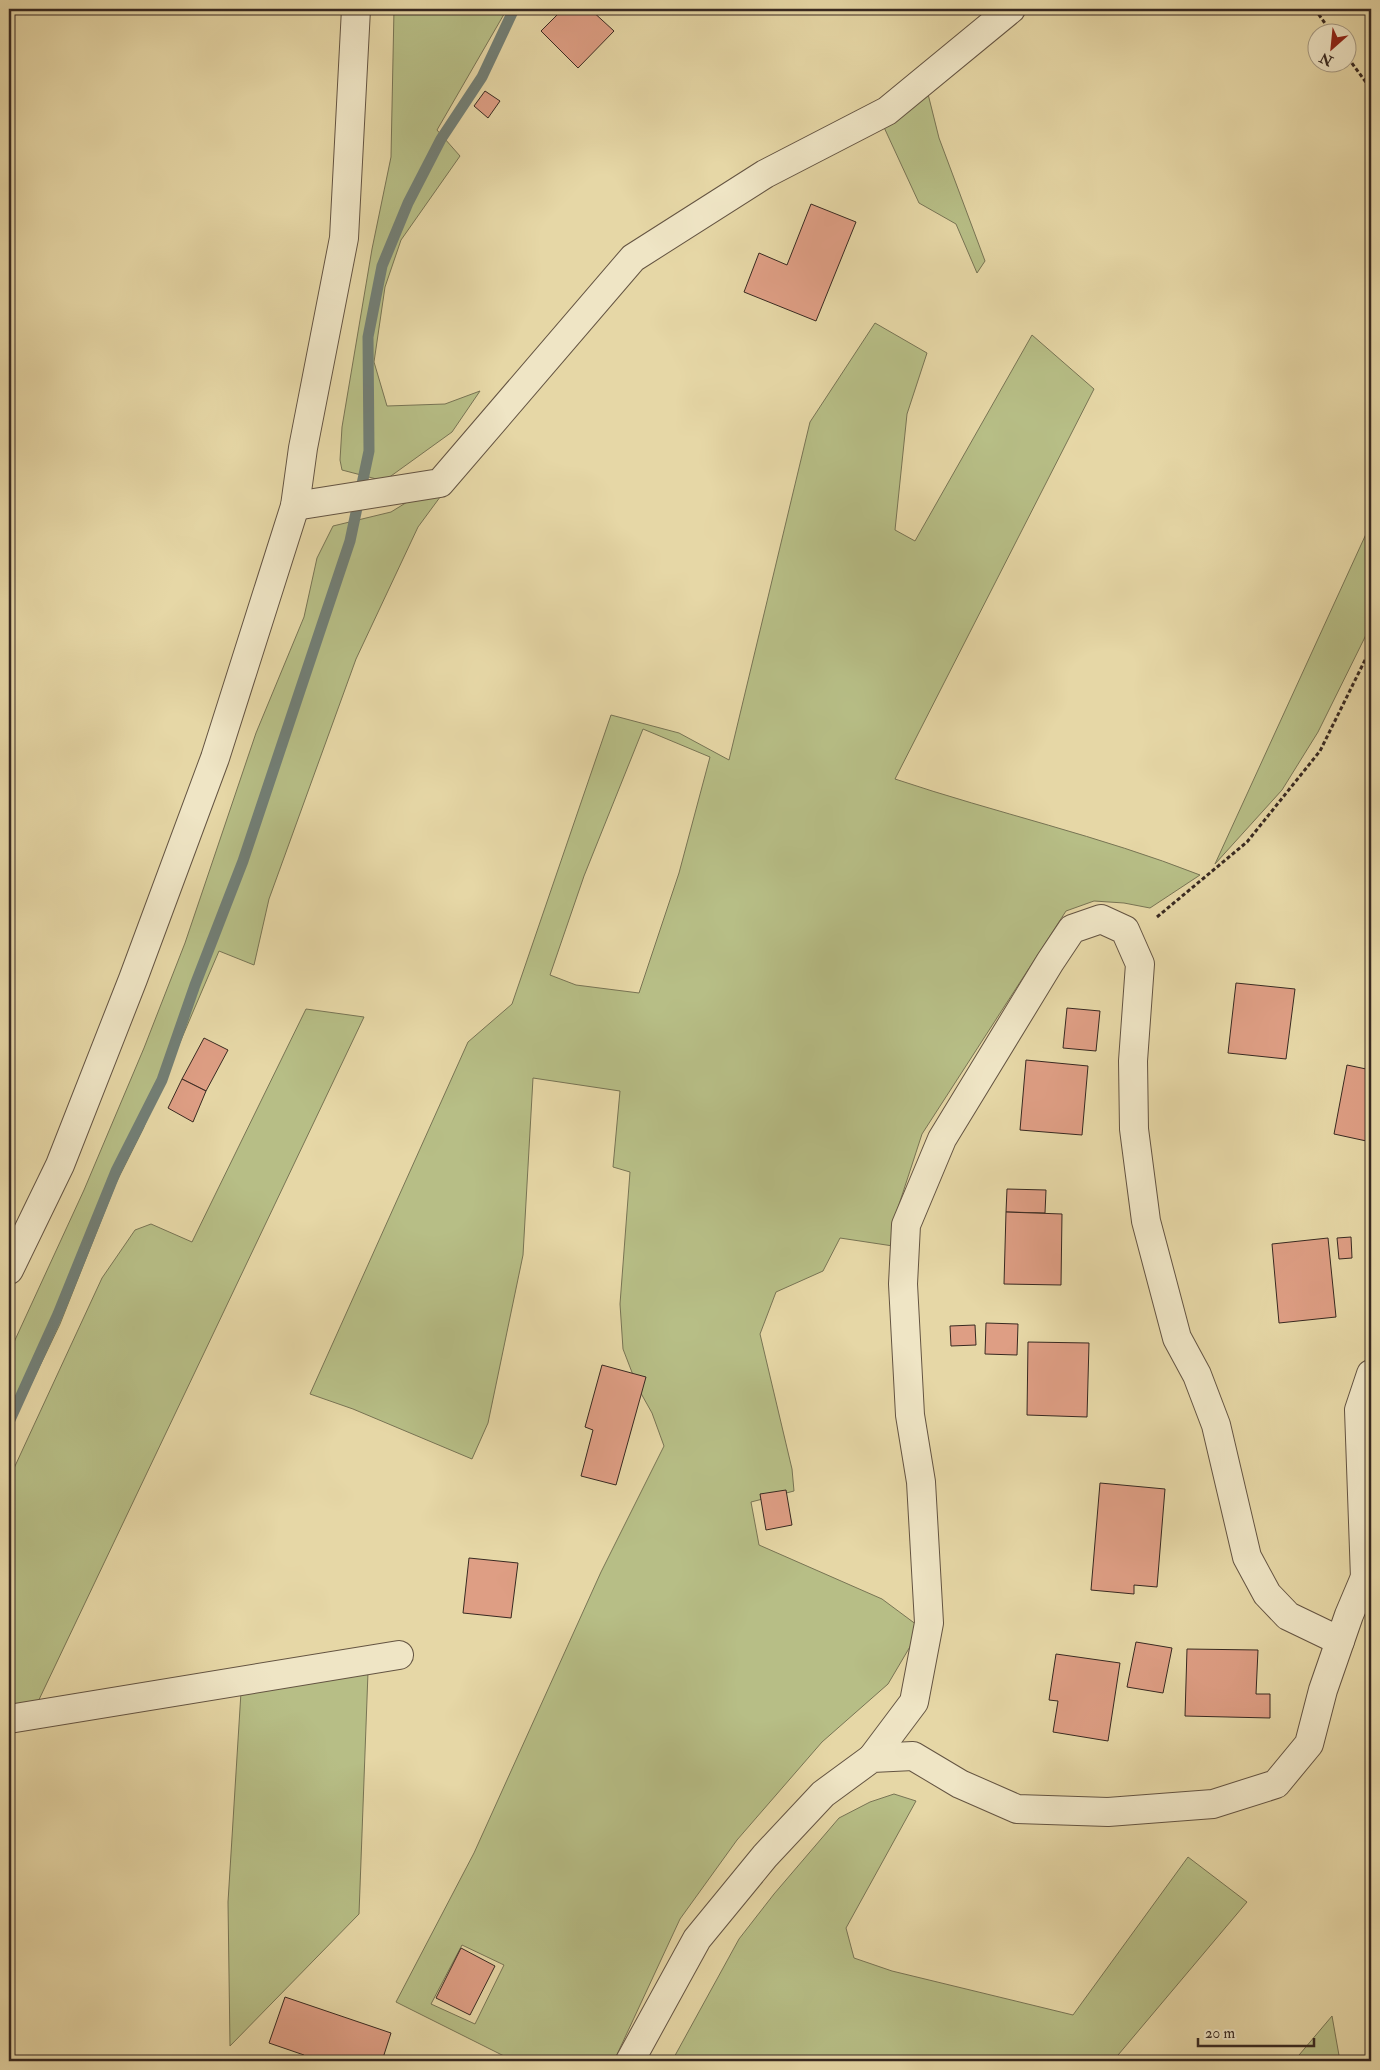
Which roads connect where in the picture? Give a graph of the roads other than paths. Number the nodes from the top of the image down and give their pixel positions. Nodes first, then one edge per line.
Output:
1 (356, 9) edge
2 (1011, 9) edge
3 (295, 506) junction
4 (9, 1270) edge
5 (1371, 1374) edge
6 (1368, 1570) edge
7 (1340, 1642) junction
8 (399, 1655) dead end
9 (9, 1719) edge
10 (872, 1758) junction
11 (630, 2061) edge

1 - 3 street
2 - 3 street
3 - 4 street
5 - 6 street
6 - 7 street
7 - 10 street
7 - 10 street
8 - 9 street
10 - 11 street

